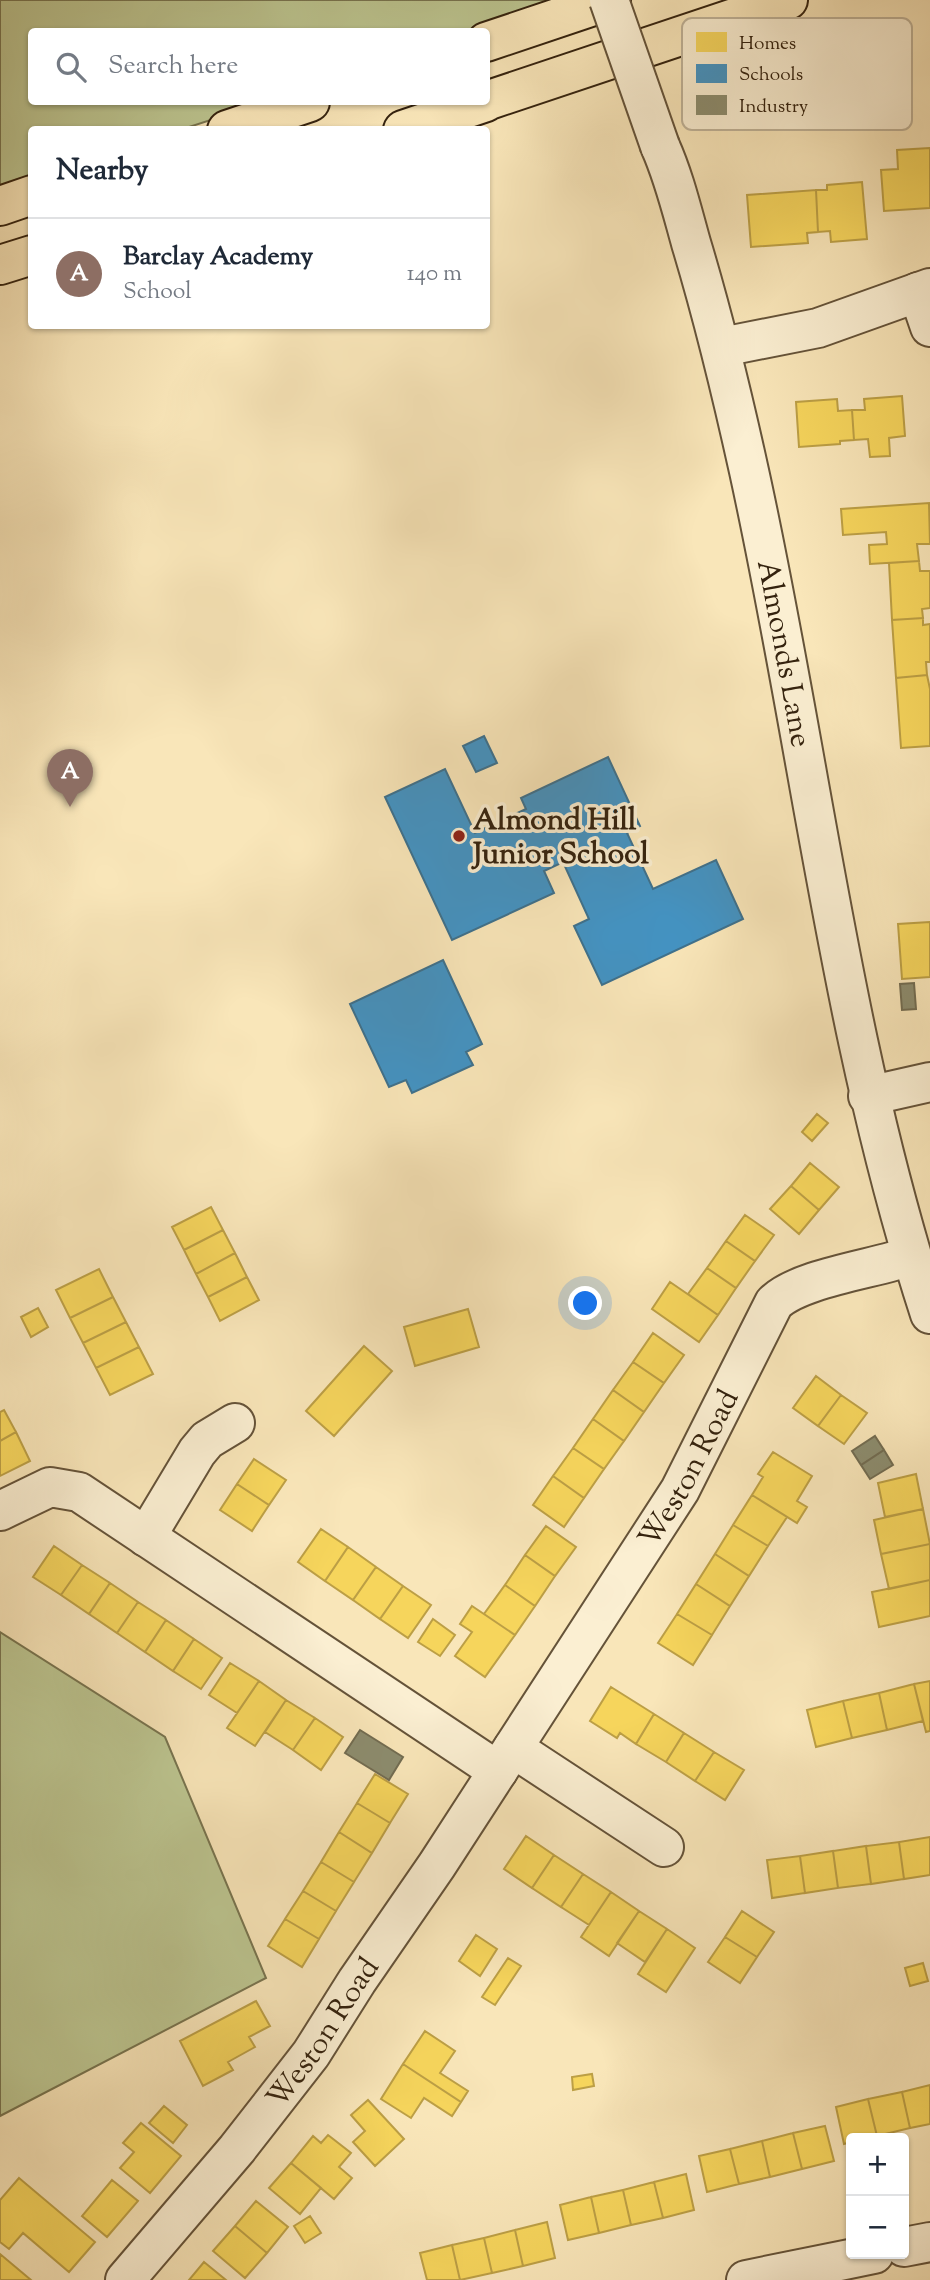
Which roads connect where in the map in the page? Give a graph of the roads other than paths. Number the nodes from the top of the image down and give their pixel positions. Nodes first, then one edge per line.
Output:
1 (610, 0) edge
2 (788, 0) edge
3 (734, 18) edge
4 (682, 35) edge
5 (490, 41) edge
6 (490, 100) edge
7 (301, 105) edge
8 (475, 105) edge
9 (239, 126) edge
10 (414, 126) edge
11 (28, 196) edge
12 (0, 206) edge
13 (28, 256) edge
14 (0, 265) edge
15 (926, 302) edge
16 (722, 347) junction
17 (930, 1082) edge
18 (868, 1096) junction
19 (911, 1256) junction
20 (930, 1314) edge
21 (235, 1423) dead end
22 (0, 1511) edge
23 (146, 1537) junction
24 (505, 1759) junction
25 (664, 1847) dead end
26 (930, 2242) edge
27 (909, 2246) edge
28 (849, 2259) edge
29 (125, 2280) edge
30 (746, 2280) edge

1 - 5 main road
1 - 16 street, Almonds Lane, bridge
2 - 3 main road
4 - 6 main road
7 - 9 main road
8 - 10 main road
11 - 12 main road
13 - 14 main road
15 - 16 street
16 - 18 street, Almonds Lane
17 - 18 street
18 - 19 street, Almonds Lane
19 - 20 street, Almonds Lane
19 - 24 street, Weston Road
21 - 23 street
22 - 23 street
23 - 24 street
24 - 25 street
24 - 29 street, Weston Road
26 - 27 street
28 - 30 street

